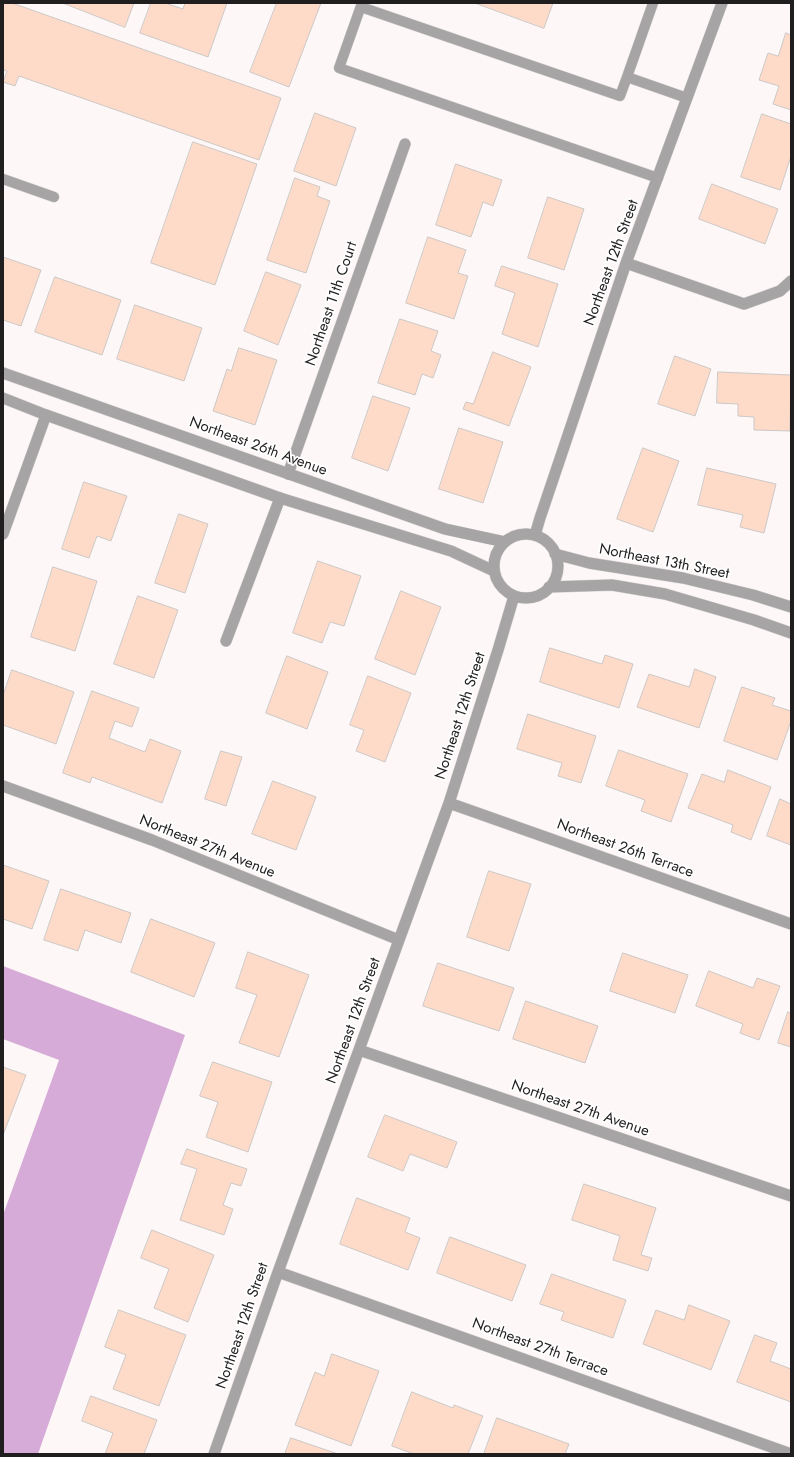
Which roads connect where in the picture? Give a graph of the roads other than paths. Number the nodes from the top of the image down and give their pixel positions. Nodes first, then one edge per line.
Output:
1 (653, 3) edge
2 (722, 3) edge
3 (362, 5) edge
4 (627, 77) junction
5 (687, 98) junction
6 (405, 144) dead end
7 (658, 178) junction
8 (3, 179) edge
9 (54, 197) dead end
10 (626, 263) junction
11 (791, 281) edge
12 (3, 374) edge
13 (3, 398) edge
14 (46, 415) junction
15 (288, 474) junction
16 (280, 498) junction
17 (3, 534) edge
18 (535, 535) junction
19 (505, 542) junction
20 (555, 554) junction
21 (494, 571) junction
22 (550, 587) junction
23 (514, 596) junction
24 (791, 607) edge
25 (791, 633) edge
26 (226, 641) dead end
27 (3, 786) edge
28 (449, 803) junction
29 (791, 924) edge
30 (399, 940) junction
31 (359, 1050) junction
32 (791, 1196) edge
33 (278, 1272) junction
34 (214, 1454) edge
35 (791, 1454) edge

1 - 4 lane
2 - 5 street, Northeast 12th Street
3 - 4 lane
3 - 7 lane
4 - 5 lane
5 - 7 street, Northeast 12th Street
6 - 15 street, Northeast 11th Court
7 - 10 street, Northeast 12th Street
8 - 9 lane
10 - 11 street
10 - 18 street, Northeast 12th Street
12 - 15 street, Northeast 26th Avenue
13 - 14 street
14 - 16 street
14 - 17 street
15 - 19 street, Northeast 26th Avenue
16 - 21 street
16 - 26 street
18 - 19 street
18 - 20 street
19 - 21 street
20 - 22 street
20 - 24 street, Northeast 13th Street
21 - 23 street
22 - 23 street
22 - 25 street
23 - 28 street, Northeast 12th Street
27 - 30 street, Northeast 27th Avenue
28 - 29 street, Northeast 26th Terrace
28 - 30 street, Northeast 12th Street
30 - 31 street, Northeast 12th Street
31 - 32 street, Northeast 27th Avenue
31 - 33 street, Northeast 12th Street
33 - 34 street, Northeast 12th Street
33 - 35 street, Northeast 27th Terrace

